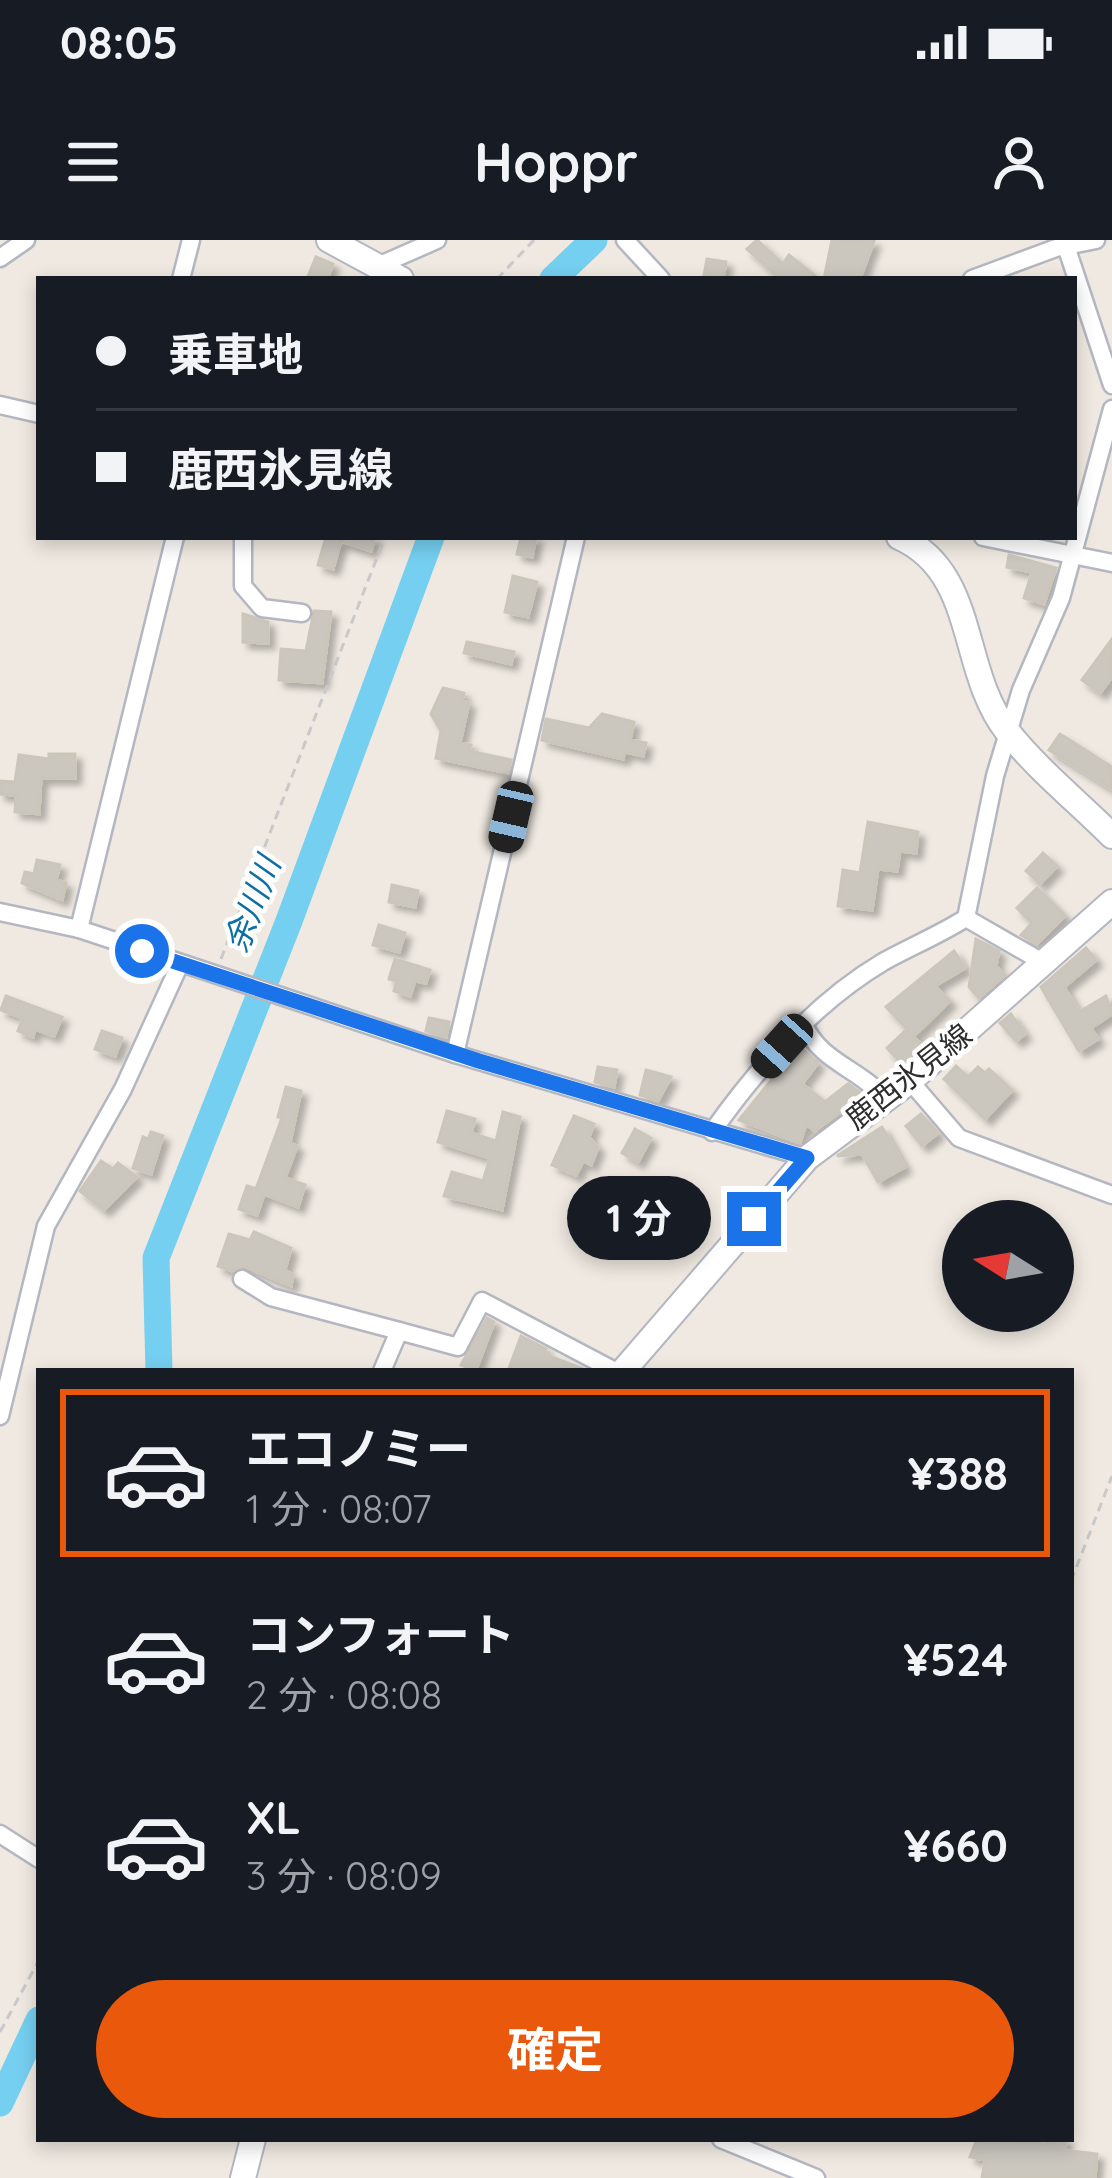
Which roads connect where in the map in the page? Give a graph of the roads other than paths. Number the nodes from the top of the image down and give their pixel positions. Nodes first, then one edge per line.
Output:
1 (26, 240) edge
2 (191, 240) edge
3 (329, 240) edge
4 (437, 240) edge
5 (625, 240) edge
6 (1096, 240) edge
7 (1065, 243) edge
8 (0, 258) edge
9 (390, 272) edge
10 (183, 276) edge
11 (658, 276) edge
12 (980, 276) edge
13 (1076, 276) edge
14 (1077, 280) edge
15 (1112, 386) edge
16 (0, 405) edge
17 (1112, 409) edge
18 (36, 413) edge
19 (1077, 535) edge
20 (174, 540) edge
21 (244, 540) edge
22 (575, 540) edge
23 (913, 540) edge
24 (996, 540) edge
25 (1076, 540) edge
26 (1071, 557) junction
27 (1112, 563) edge
28 (302, 613) dead end
29 (1008, 733) junction
30 (1112, 836) edge
31 (0, 911) edge
32 (1110, 912) edge
33 (966, 918) junction
34 (80, 929) junction
35 (180, 964) junction
36 (1046, 964) junction
37 (804, 1025) junction
38 (455, 1054) junction
39 (910, 1081) junction
40 (885, 1099) junction
41 (712, 1132) junction
42 (807, 1158) junction
43 (1112, 1195) edge
44 (242, 1279) dead end
45 (399, 1331) junction
46 (5, 1365) edge
47 (383, 1368) edge
48 (613, 1368) edge
49 (622, 1368) edge
50 (0, 1416) edge
51 (0, 1834) edge
52 (36, 1857) edge
53 (252, 2142) edge
54 (728, 2142) edge
55 (243, 2178) edge
56 (816, 2178) edge

1 - 8 street
2 - 10 street
3 - 9 main road
4 - 9 street
5 - 11 street
6 - 7 street
7 - 12 street
7 - 13 street
14 - 15 street
16 - 18 street
17 - 19 street
20 - 34 street
21 - 28 street
22 - 38 street
23 - 29 main road
24 - 26 street
25 - 26 street
26 - 27 street
26 - 29 street
29 - 30 main road
29 - 33 street
31 - 34 street
32 - 36 main road, 鹿西氷見線
33 - 36 street
33 - 37 street
34 - 35 street
35 - 38 street
35 - 46 street
36 - 39 main road, 鹿西氷見線
37 - 40 street
37 - 41 street
38 - 41 street
39 - 40 main road, 鹿西氷見線
39 - 43 street
40 - 42 main road, 鹿西氷見線
41 - 42 street
42 - 49 main road, 鹿西氷見線
44 - 45 street
45 - 47 street
45 - 48 street
46 - 50 street
51 - 52 street
53 - 55 main road
54 - 56 street

